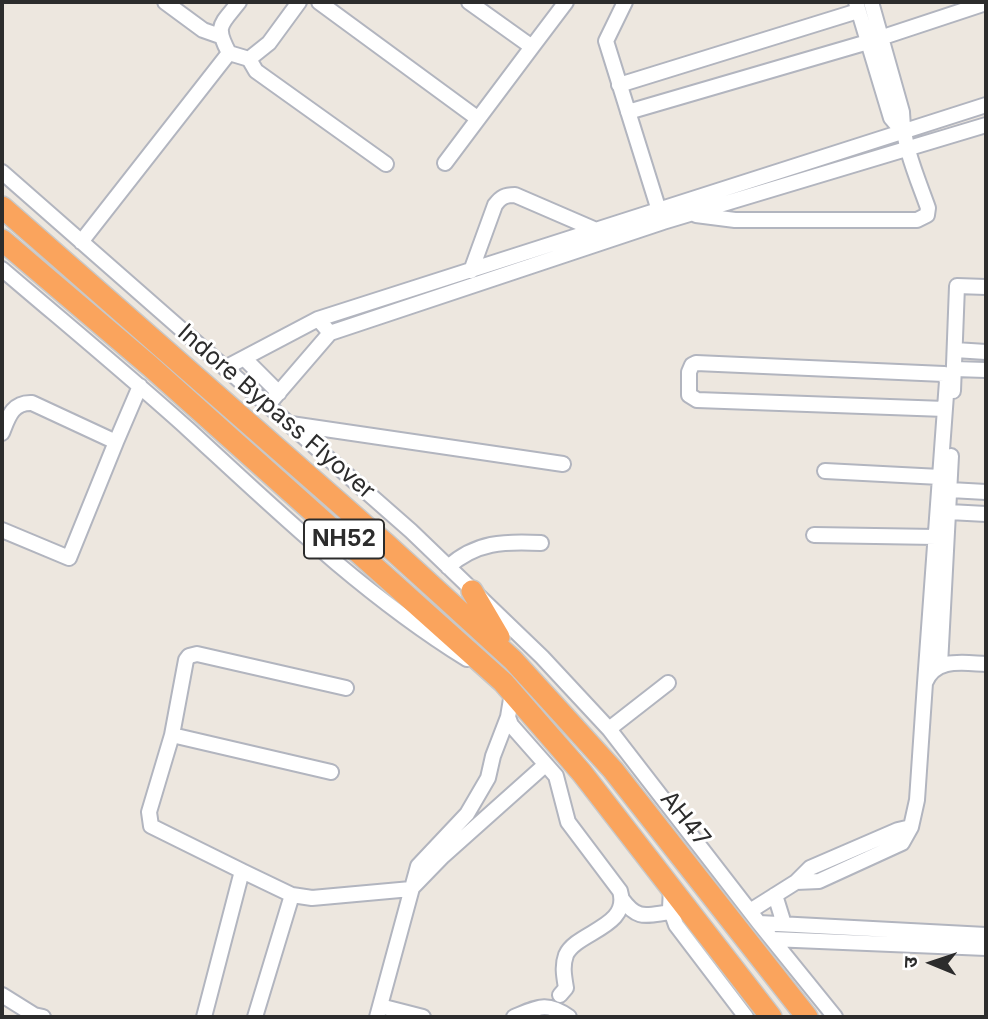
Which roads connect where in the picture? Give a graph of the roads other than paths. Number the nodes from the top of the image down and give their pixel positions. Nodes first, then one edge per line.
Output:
1 (165, 2) edge
2 (239, 2) edge
3 (299, 2) edge
4 (318, 2) edge
5 (469, 2) edge
6 (566, 2) edge
7 (625, 2) edge
8 (871, 2) edge
9 (986, 3) edge
10 (857, 6) edge
11 (947, 8) edge
12 (220, 36) junction
13 (874, 39) junction
14 (532, 47) junction
15 (229, 53) junction
16 (249, 59) junction
17 (619, 85) junction
18 (986, 105) edge
19 (628, 112) junction
20 (477, 118) junction
21 (986, 125) edge
22 (903, 132) junction
23 (907, 148) junction
24 (445, 163) dead end
25 (386, 164) dead end
26 (2, 172) edge
27 (2, 206) edge
28 (705, 207) junction
29 (660, 216) junction
30 (596, 230) junction
31 (2, 240) edge
32 (81, 243) junction
33 (2, 270) edge
34 (471, 271) junction
35 (986, 287) edge
36 (318, 319) junction
37 (330, 333) junction
38 (955, 350) junction
39 (986, 352) edge
40 (244, 358) junction
41 (225, 368) junction
42 (954, 369) junction
43 (986, 370) edge
44 (141, 386) junction
45 (279, 393) junction
46 (268, 405) junction
47 (945, 409) junction
48 (289, 424) junction
49 (2, 433) edge
50 (116, 442) junction
51 (563, 464) dead end
52 (825, 471) dead end
53 (940, 478) junction
54 (950, 490) junction
55 (986, 492) edge
56 (948, 512) junction
57 (986, 514) edge
58 (2, 530) edge
59 (814, 535) dead end
60 (936, 537) junction
61 (541, 543) dead end
62 (448, 567) junction
63 (472, 591) junction
64 (513, 660) junction
65 (986, 664) edge
66 (940, 665) junction
67 (667, 683) dead end
68 (925, 683) junction
69 (505, 685) junction
70 (346, 688) dead end
71 (508, 717) junction
72 (609, 729) junction
73 (172, 735) junction
74 (545, 765) junction
75 (331, 772) dead end
76 (673, 828) junction
77 (242, 871) junction
78 (671, 888) junction
79 (411, 889) junction
80 (292, 895) junction
81 (621, 895) junction
82 (775, 895) junction
83 (671, 912) junction
84 (754, 917) junction
85 (784, 924) junction
86 (986, 936) edge
87 (772, 939) junction
88 (986, 948) edge
89 (2, 995) edge
90 (560, 995) dead end
91 (378, 1012) edge
92 (43, 1017) edge
93 (204, 1017) edge
94 (255, 1017) edge
95 (422, 1017) edge
96 (514, 1017) edge
97 (569, 1017) edge
98 (746, 1017) edge
99 (771, 1017) edge
100 (807, 1017) edge
101 (835, 1017) edge

1 - 12 street
2 - 12 street
3 - 16 street
4 - 20 street
5 - 14 street
6 - 14 street
7 - 17 street
8 - 13 street
9 - 11 street
10 - 13 street
10 - 17 street
11 - 13 street
12 - 15 street
13 - 19 street
13 - 22 street
14 - 20 street
15 - 16 street
15 - 32 street
16 - 25 street
17 - 19 street
18 - 22 street
19 - 29 street
20 - 24 street
21 - 23 street
22 - 23 street
22 - 28 street
23 - 28 street
23 - 28 street
26 - 32 street
27 - 64 highway, Indore Bypass Flyover / NH52
28 - 29 street
28 - 29 street
29 - 30 street
29 - 37 street
30 - 34 street
30 - 34 street
31 - 69 highway, Indore Bypass Flyover / NH52
32 - 41 street
33 - 44 street
34 - 36 street
35 - 38 street
36 - 37 street
36 - 40 street
37 - 45 street
38 - 39 street
38 - 42 street
40 - 41 street
40 - 45 street
41 - 46 street
42 - 43 street
42 - 54 street
44 - 50 street
44 - 69 street
45 - 46 street
46 - 48 street
47 - 47 street
47 - 53 street
48 - 51 street
48 - 62 street
49 - 50 street
50 - 58 street
52 - 53 street
53 - 60 street
54 - 55 street
54 - 56 street
56 - 57 street
56 - 66 street
59 - 60 street
60 - 68 street
61 - 62 street
62 - 63 street
63 - 64 highway
63 - 72 street
64 - 76 highway, AH47 / NH52
65 - 66 street
66 - 68 street
67 - 72 street
68 - 82 street
69 - 71 street
69 - 78 highway, NH52
70 - 73 street
71 - 74 street
71 - 79 street
72 - 76 street
73 - 75 street
73 - 77 street
74 - 79 street
74 - 81 street
76 - 84 street
76 - 100 highway, AH47 / NH52
77 - 80 street
77 - 93 street
78 - 83 street
78 - 99 highway, NH52
79 - 80 street
79 - 91 street
80 - 94 street
81 - 83 street
81 - 90 street
82 - 84 street
82 - 85 street
83 - 98 street
84 - 85 street
84 - 87 street
85 - 86 street
87 - 88 street
87 - 101 street
89 - 92 street
91 - 95 street
96 - 97 street

